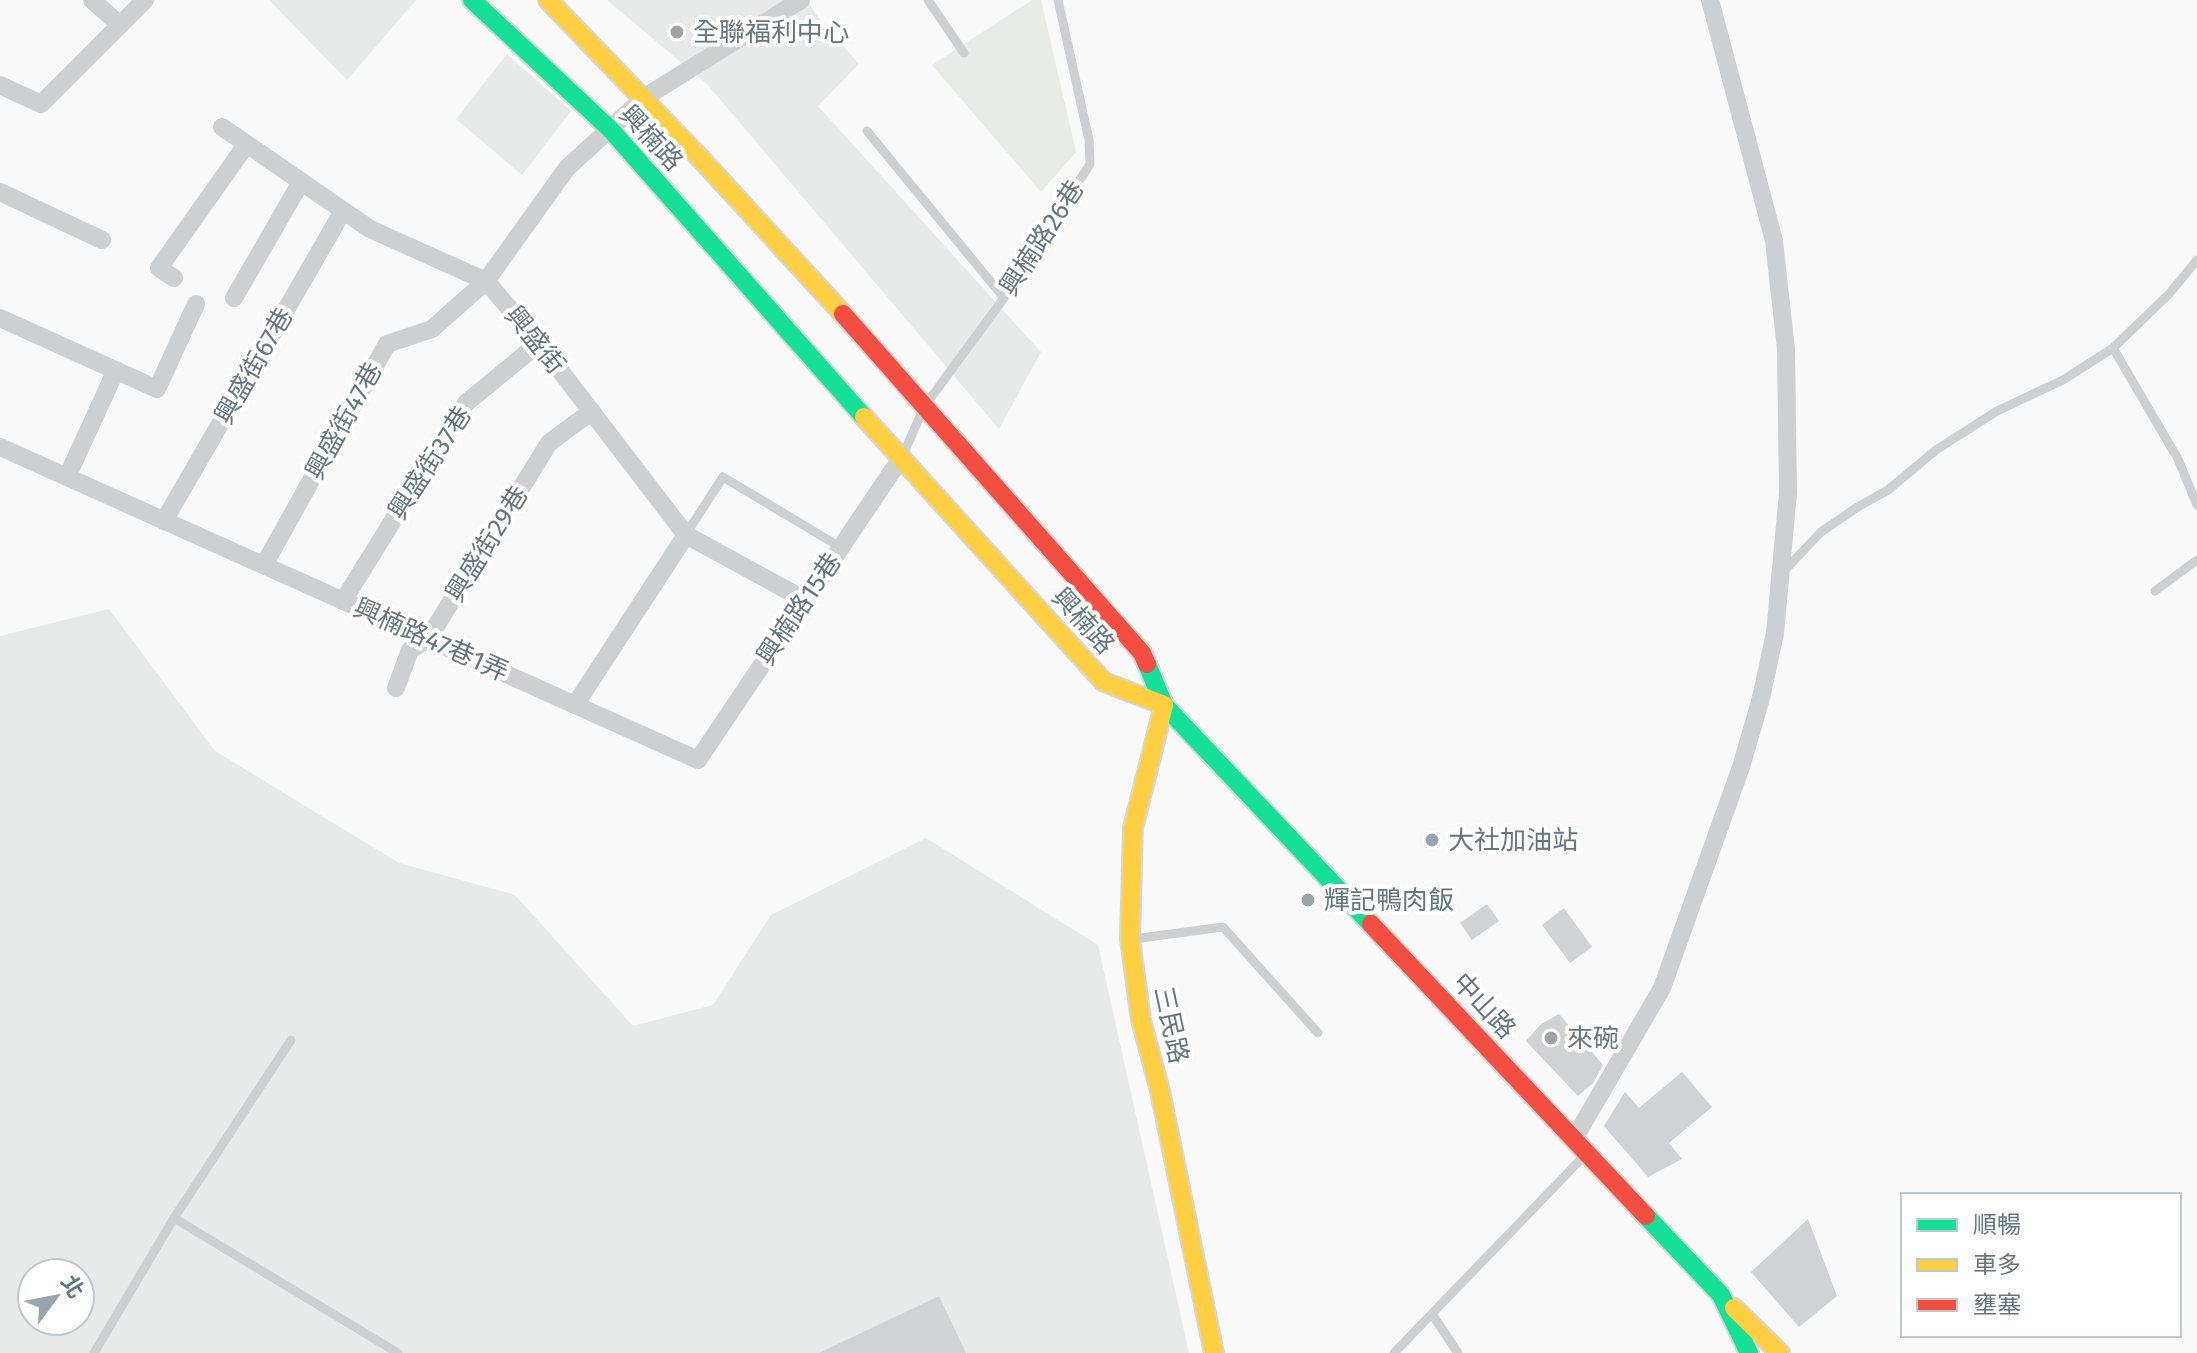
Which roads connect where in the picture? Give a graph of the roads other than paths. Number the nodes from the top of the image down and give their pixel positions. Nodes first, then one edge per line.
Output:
1 (92, 0) edge
2 (145, 0) edge
3 (472, 0) edge
4 (548, 0) edge
5 (801, 0) edge
6 (928, 0) edge
7 (1058, 0) edge
8 (1710, 0) edge
9 (120, 25) junction
10 (964, 53) dead end
11 (0, 85) edge
12 (645, 97) junction
13 (222, 127) dead end
14 (611, 130) junction
15 (867, 131) dead end
16 (246, 145) junction
17 (301, 182) junction
18 (0, 192) edge
19 (343, 211) junction
20 (102, 240) dead end
21 (2197, 260) edge
22 (174, 278) dead end
23 (486, 281) junction
24 (234, 298) dead end
25 (1004, 298) junction
26 (196, 304) dead end
27 (0, 318) edge
28 (539, 343) junction
29 (2113, 348) junction
30 (116, 370) junction
31 (924, 407) junction
32 (592, 411) junction
33 (0, 447) edge
34 (901, 458) junction
35 (67, 477) junction
36 (2197, 505) edge
37 (164, 521) junction
38 (686, 535) junction
39 (840, 547) junction
40 (2197, 560) edge
41 (264, 565) junction
42 (1779, 577) junction
43 (2155, 591) dead end
44 (805, 600) junction
45 (343, 601) junction
46 (428, 639) junction
47 (396, 688) dead end
48 (575, 705) junction
49 (1164, 705) junction
50 (698, 760) joint
51 (1130, 939) junction
52 (1318, 1033) dead end
53 (291, 1040) dead end
54 (1574, 1139) junction
55 (1587, 1153) junction
56 (174, 1218) junction
57 (1721, 1295) junction
58 (1432, 1314) junction
59 (94, 1353) edge
60 (398, 1353) edge
61 (1214, 1353) edge
62 (1394, 1353) edge
63 (1458, 1353) edge
64 (1749, 1353) edge
65 (1780, 1353) edge

1 - 9 street
2 - 9 street
3 - 14 street, 興楠路
4 - 12 street, 興楠路
5 - 12 street, 興盛街47巷
6 - 10 lane
7 - 25 lane, 興楠路26巷
8 - 42 street
9 - 11 street
12 - 14 street, 興盛街47巷
12 - 31 street, 興楠路
13 - 16 street, 興盛街
14 - 23 street, 興盛街47巷
14 - 34 street, 興楠路
15 - 25 lane
16 - 17 street, 興盛街
16 - 22 street
17 - 19 street, 興盛街
17 - 24 street
18 - 20 street
19 - 23 street, 興盛街
19 - 37 street, 興盛街67巷
21 - 29 lane
23 - 28 street, 興盛街
23 - 41 street, 興盛街47巷
25 - 31 lane, 興楠路26巷
26 - 30 street
27 - 30 street
28 - 32 street, 興盛街
28 - 45 street, 興盛街37巷
29 - 36 lane
29 - 42 lane
30 - 35 street
31 - 34 lane, 興楠路26巷
31 - 49 street, 興楠路
32 - 38 street, 興盛街
32 - 46 street, 興盛街29巷
33 - 35 street, 興楠路47巷1弄
34 - 39 street, 興楠路15巷
34 - 49 street, 興楠路
35 - 37 street, 興楠路47巷1弄
37 - 41 street, 興楠路47巷1弄
38 - 39 lane
38 - 44 street, 興盛街
38 - 48 street
39 - 44 street, 興楠路15巷
40 - 43 lane
41 - 45 street, 興楠路47巷1弄
42 - 54 street
44 - 50 street, 興楠路15巷
45 - 46 street, 興楠路47巷1弄
46 - 47 street, 興盛街29巷
46 - 48 street, 興楠路47巷1弄
48 - 50 street, 興楠路47巷1弄
49 - 51 street, 三民路
49 - 54 street, 中山路
51 - 52 lane
51 - 61 street, 三民路
53 - 56 lane
54 - 55 street, 中山路
55 - 57 street, 中山路
55 - 58 lane
56 - 59 lane
56 - 60 lane
57 - 64 street, 中山路
57 - 65 street
58 - 62 lane
58 - 63 lane

